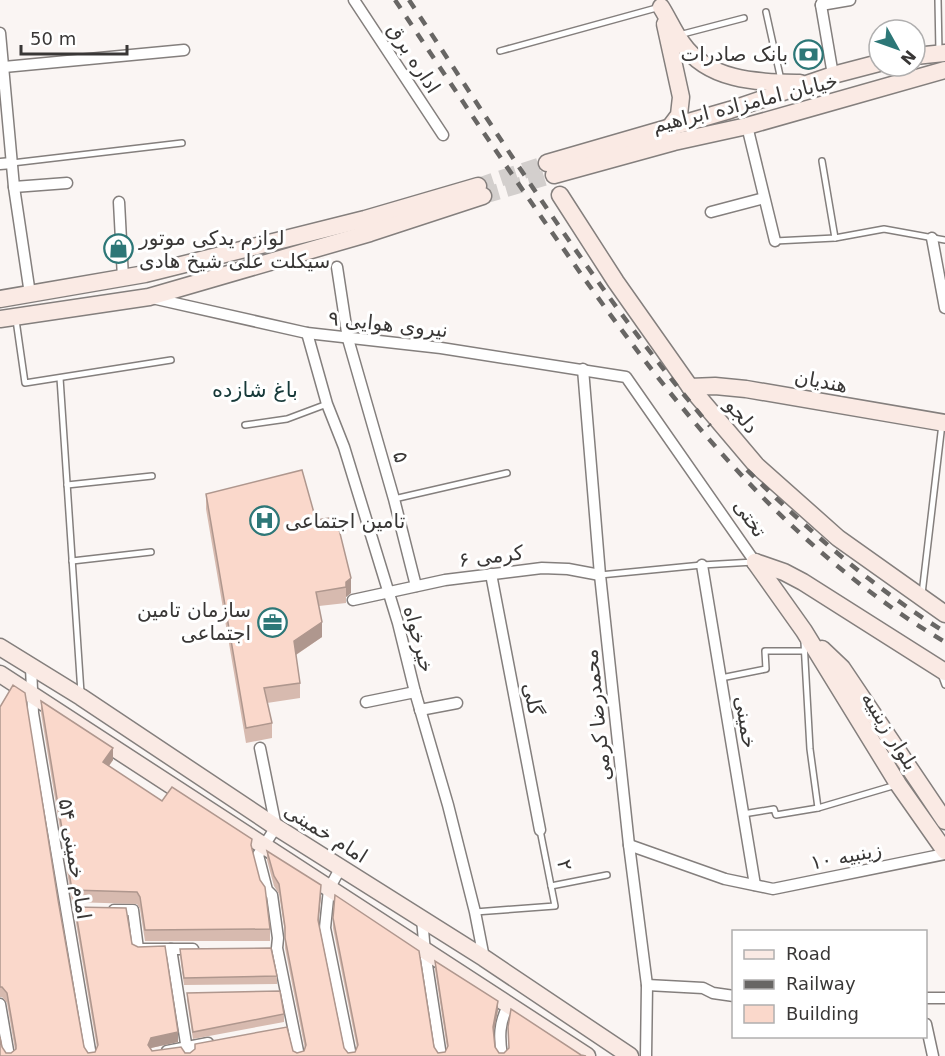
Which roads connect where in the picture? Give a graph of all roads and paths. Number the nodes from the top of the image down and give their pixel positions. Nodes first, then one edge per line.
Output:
1 (354, 0) edge
2 (850, 0) edge
3 (938, 0) edge
4 (660, 3) edge
5 (822, 3) edge
6 (766, 12) dead end
7 (744, 18) dead end
8 (0, 33) edge
9 (677, 35) junction
10 (184, 50) dead end
11 (500, 51) dead end
12 (942, 53) edge
13 (927, 55) edge
14 (2, 60) edge
15 (867, 66) edge
16 (856, 69) junction
17 (945, 70) edge
18 (833, 75) junction
19 (781, 82) junction
20 (815, 83) junction
21 (874, 92) junction
22 (747, 126) junction
23 (670, 127) junction
24 (442, 135) dead end
25 (183, 143) dead end
26 (822, 161) dead end
27 (12, 163) junction
28 (0, 164) edge
29 (67, 183) dead end
30 (14, 187) junction
31 (560, 195) dead end
32 (764, 198) junction
33 (119, 202) dead end
34 (711, 212) dead end
35 (835, 238) junction
36 (932, 238) junction
37 (945, 240) edge
38 (775, 241) joint
39 (338, 267) dead end
40 (123, 278) junction
41 (30, 294) junction
42 (148, 297) junction
43 (0, 299) edge
44 (945, 308) edge
45 (8, 318) edge
46 (307, 333) junction
47 (348, 339) junction
48 (171, 360) dead end
49 (583, 369) junction
50 (626, 377) joint
51 (60, 378) junction
52 (690, 387) junction
53 (327, 404) junction
54 (944, 423) edge
55 (245, 425) dead end
56 (507, 473) dead end
57 (152, 476) dead end
58 (67, 485) junction
59 (394, 499) junction
60 (151, 552) dead end
61 (72, 561) junction
62 (755, 562) junction
63 (702, 565) junction
64 (491, 574) junction
65 (600, 575) junction
66 (416, 586) junction
67 (387, 592) junction
68 (921, 598) junction
69 (353, 600) dead end
70 (945, 614) edge
71 (804, 631) junction
72 (0, 647) edge
73 (804, 651) junction
74 (31, 667) junction
75 (0, 674) edge
76 (943, 675) edge
77 (721, 678) junction
78 (415, 692) junction
79 (32, 695) junction
80 (81, 697) junction
81 (366, 702) dead end
82 (457, 703) dead end
83 (420, 710) junction
84 (260, 748) dead end
85 (898, 784) junction
86 (818, 808) junction
87 (743, 814) junction
88 (945, 820) edge
89 (276, 827) junction
90 (540, 830) joint
91 (628, 845) junction
92 (264, 846) junction
93 (945, 852) edge
94 (341, 867) junction
95 (607, 874) dead end
96 (755, 885) junction
97 (551, 886) junction
98 (329, 889) junction
99 (65, 909) junction
100 (82, 910) edge
101 (102, 910) edge
102 (475, 912) junction
103 (422, 919) junction
104 (171, 949) junction
105 (206, 949) edge
106 (425, 952) junction
107 (484, 958) junction
108 (647, 985) junction
109 (274, 991) edge
110 (286, 991) junction
111 (178, 993) junction
112 (190, 993) edge
113 (732, 996) edge
114 (927, 998) edge
115 (945, 998) edge
116 (0, 1004) edge
117 (508, 1006) junction
118 (927, 1029) edge
119 (3, 1038) edge
120 (219, 1041) edge
121 (187, 1051) edge
122 (571, 1051) edge
123 (155, 1054) edge
124 (9, 1056) edge
125 (91, 1056) edge
126 (299, 1056) edge
127 (351, 1056) edge
128 (441, 1056) edge
129 (502, 1056) edge
130 (587, 1056) edge
131 (630, 1056) edge
132 (646, 1056) edge
133 (933, 1056) edge

1 - 24 street, اداره برق
2 - 5 street
3 - 12 lane
4 - 9 main road
4 - 11 lane
4 - 23 main road
5 - 18 street
6 - 19 lane
7 - 9 lane
8 - 14 street
9 - 19 main road
10 - 14 street
12 - 13 main road
14 - 27 street
15 - 16 main road, خیابان امامزاده ابراهیم
16 - 18 main road, خیابان امامزاده ابراهیم
16 - 21 main road
17 - 21 main road, خیابان امامزاده ابراهیم
18 - 20 main road, خیابان امامزاده ابراهیم
19 - 20 main road
20 - 23 main road, خیابان امامزاده ابراهیم
21 - 22 main road, خیابان امامزاده ابراهیم
22 - 23 main road, خیابان امامزاده ابراهیم
22 - 32 street
25 - 27 lane
26 - 35 lane
27 - 28 street
27 - 30 street
29 - 30 street
30 - 41 street
31 - 52 main road, دلجو
32 - 34 street
32 - 38 street
33 - 40 street
35 - 36 lane
35 - 38 lane
36 - 37 lane
36 - 44 street
39 - 47 street
40 - 41 main road
40 - 42 main road
41 - 43 main road
42 - 45 main road
42 - 46 street, نیروی هوایی ۹
45 - 51 lane
46 - 47 street, نیروی هوایی ۹
46 - 53 street, خیرخواه
47 - 49 street, نیروی هوایی ۹
47 - 59 street, ۵
48 - 51 lane
49 - 50 street, نیروی هوایی ۹
49 - 65 street, محمدرضا کرمی
50 - 62 street, تختی
51 - 58 lane
52 - 54 main road, هندیان
52 - 68 main road, دلجو
53 - 55 lane
53 - 67 street, خیرخواه
54 - 68 lane
56 - 59 lane
57 - 58 lane
58 - 61 lane
59 - 66 street, ۵
60 - 61 lane
61 - 80 lane
62 - 63 lane
62 - 71 main road, بلوار زینبیه
62 - 76 main road, تختی
63 - 65 lane
63 - 77 street, خمینی
64 - 65 street, کرمی ۶
64 - 66 street, کرمی ۶
64 - 90 street, گلی
65 - 91 street, محمدرضا کرمی
66 - 67 street, کرمی ۶
67 - 69 street, کرمی ۶
67 - 78 street, خیرخواه
68 - 70 main road, دلجو
71 - 73 lane
71 - 85 main road, بلوار زینبیه
71 - 88 main road, بلوار زینبیه
72 - 74 main road, امام خمینی
73 - 77 lane
73 - 86 lane
74 - 79 street, امام خمینی ۵۴
74 - 80 main road, امام خمینی
75 - 79 main road
77 - 87 street, خمینی
78 - 81 street
78 - 83 street, خیرخواه
79 - 92 main road
79 - 99 street, امام خمینی ۵۴
80 - 89 main road, امام خمینی
82 - 83 street
83 - 102 street, خیرخواه
84 - 89 street
85 - 86 lane
85 - 93 main road, بلوار زینبیه
86 - 87 lane
87 - 96 street, خمینی
89 - 92 street
89 - 94 main road, امام خمینی
90 - 97 lane, ۲
91 - 96 street, زینبیه ۱۰
91 - 108 street, محمدرضا کرمی
92 - 98 main road
92 - 110 street
93 - 96 street, زینبیه ۱۰
94 - 98 street
94 - 103 main road, امام خمینی
95 - 97 lane
97 - 102 lane, ۲
98 - 106 main road
98 - 127 street
99 - 100 street
99 - 125 street, امام خمینی ۵۴
101 - 104 street
102 - 107 street, خیرخواه
103 - 106 street
103 - 107 main road, امام خمینی
104 - 105 street
104 - 111 street
106 - 117 main road
106 - 128 street
107 - 131 main road, امام خمینی
108 - 113 street
108 - 132 street, محمدرضا کرمی
109 - 110 street
110 - 126 street
111 - 112 street
111 - 121 street
114 - 115 street
116 - 119 street
117 - 122 main road
117 - 129 street
118 - 133 street
119 - 124 street
120 - 121 street
121 - 123 street
122 - 130 main road

